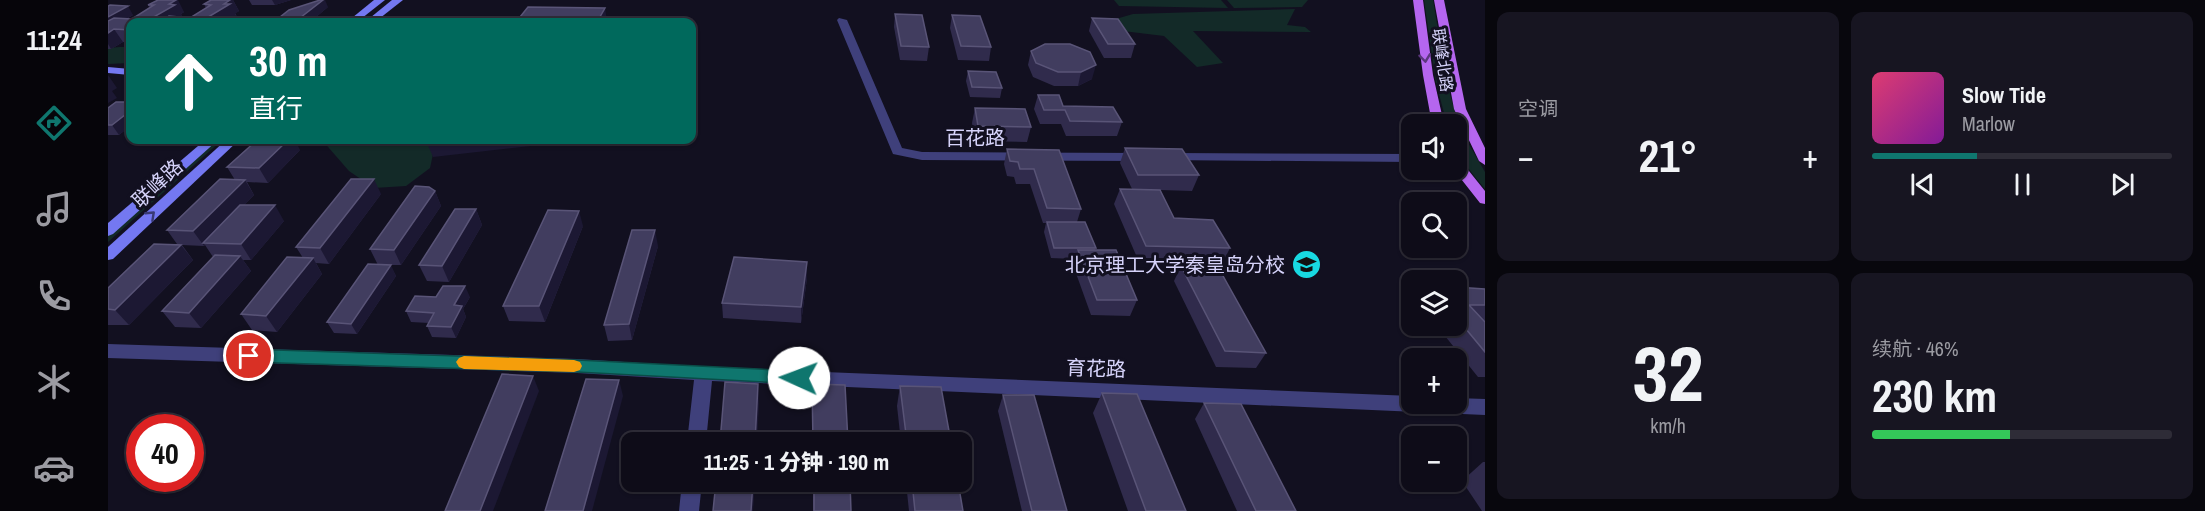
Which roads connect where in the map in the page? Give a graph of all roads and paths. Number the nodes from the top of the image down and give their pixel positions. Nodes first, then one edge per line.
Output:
1 (380, 0) edge
2 (398, 0) edge
3 (1418, 0) edge
4 (1439, 0) edge
5 (357, 18) edge
6 (375, 18) edge
7 (842, 20) dead end
8 (108, 70) edge
9 (126, 72) edge
10 (1436, 114) edge
11 (207, 144) edge
12 (229, 144) edge
13 (1401, 158) edge
14 (1485, 161) edge
15 (1467, 178) edge
16 (1485, 200) edge
17 (108, 231) edge
18 (108, 255) edge
19 (108, 351) edge
20 (704, 374) junction
21 (1485, 407) edge
22 (697, 432) edge
23 (691, 492) edge
24 (689, 511) edge

1 - 5 main road
2 - 6 main road
3 -> 10 main road, 联峰北路
4 - 14 main road, 联峰北路
7 - 13 street, 百花路
8 - 9 main road
11 - 17 main road, 联峰路
18 -> 12 main road, 联峰路
15 - 16 main road
19 - 20 street, 育花路
20 - 21 street, 育花路
20 - 22 street
23 - 24 street

